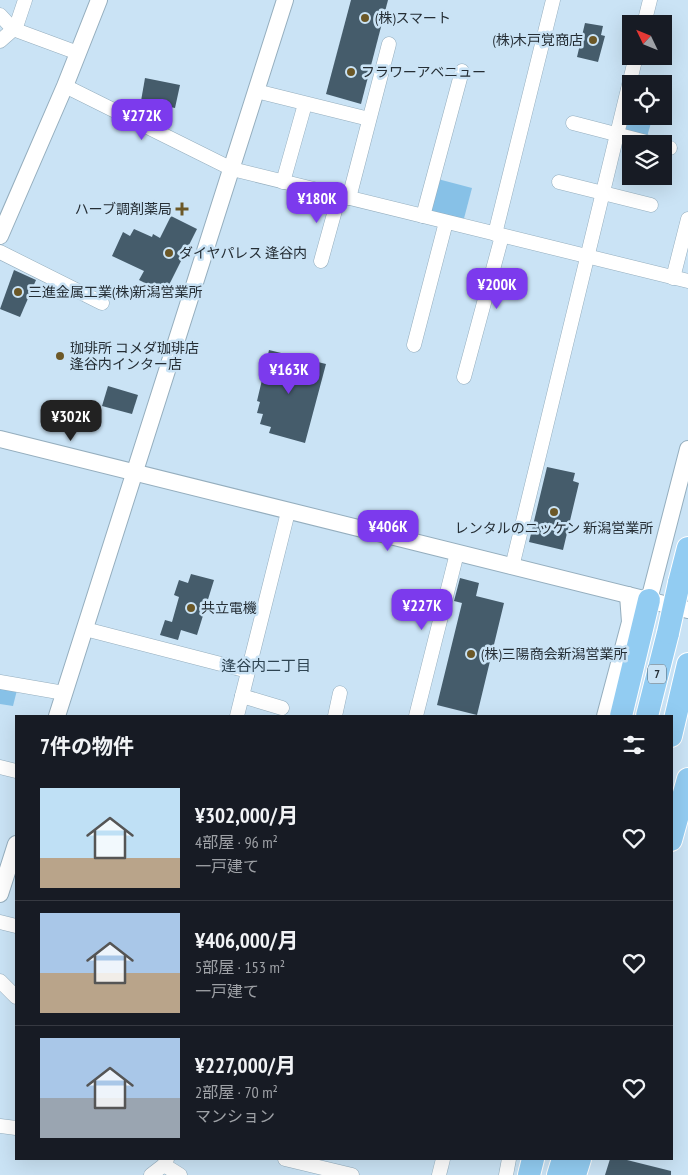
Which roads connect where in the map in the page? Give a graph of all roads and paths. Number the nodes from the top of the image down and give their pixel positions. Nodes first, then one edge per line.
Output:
1 (25, 0) edge
2 (99, 0) edge
3 (285, 0) edge
4 (553, 0) edge
5 (650, 0) edge
6 (0, 15) edge
7 (646, 15) edge
8 (13, 30) junction
9 (0, 40) edge
10 (389, 44) dead end
11 (78, 53) junction
12 (634, 65) edge
13 (462, 71) dead end
14 (65, 86) junction
15 (256, 91) junction
16 (305, 104) junction
17 (368, 119) junction
18 (573, 123) dead end
19 (617, 134) junction
20 (622, 135) edge
21 (232, 169) junction
22 (284, 182) junction
23 (559, 182) dead end
24 (602, 193) junction
25 (344, 197) junction
26 (651, 205) dead end
27 (423, 216) junction
28 (688, 219) edge
29 (446, 222) junction
30 (498, 235) junction
31 (0, 236) edge
32 (0, 252) edge
33 (586, 257) junction
34 (321, 261) dead end
35 (674, 278) junction
36 (688, 281) edge
37 (102, 303) dead end
38 (414, 345) dead end
39 (464, 377) dead end
40 (0, 439) edge
41 (688, 449) edge
42 (135, 474) junction
43 (288, 512) junction
44 (688, 548) edge
45 (456, 553) junction
46 (512, 567) junction
47 (639, 598) junction
48 (688, 610) edge
49 (85, 629) junction
50 (688, 664) edge
51 (248, 671) junction
52 (0, 682) edge
53 (340, 693) dead end
54 (64, 694) junction
55 (242, 696) junction
56 (282, 708) dead end
57 (57, 715) edge
58 (237, 715) edge
59 (334, 715) edge
60 (416, 715) edge
61 (605, 715) edge
62 (621, 715) edge
63 (647, 715) edge
64 (673, 728) edge
65 (0, 767) edge
66 (15, 771) edge
67 (688, 779) edge
68 (673, 833) edge
69 (15, 847) edge
70 (0, 894) edge
71 (0, 922) edge
72 (15, 926) edge
73 (0, 981) edge
74 (15, 996) edge
75 (0, 1126) edge
76 (15, 1128) edge
77 (288, 1160) edge
78 (443, 1160) edge
79 (509, 1160) edge
80 (527, 1160) edge
81 (533, 1160) edge
82 (563, 1160) edge
83 (580, 1160) edge
84 (165, 1162) edge
85 (308, 1166) edge
86 (151, 1175) edge
87 (180, 1175) edge
88 (352, 1175) edge
89 (439, 1175) edge
90 (506, 1175) edge
91 (524, 1175) edge
92 (528, 1175) edge
93 (558, 1175) edge
94 (575, 1175) edge

1 - 8 street
2 - 11 street
3 - 15 street
4 - 30 street
5 - 7 street
6 - 8 street
8 - 9 street
8 - 11 street
10 - 17 street
11 - 14 street
12 - 19 street
13 - 27 street
14 - 21 street
14 - 31 street
15 - 16 street
15 - 21 street
16 - 17 street
16 - 22 street
17 - 25 street
18 - 19 street
19 - 20 street
19 - 24 street
21 - 22 street
21 - 42 street
22 - 25 street
23 - 24 street
24 - 26 street
24 - 33 street
25 - 27 street
25 - 34 street
27 - 29 street
28 - 35 street
29 - 30 street
29 - 38 street
30 - 33 street
30 - 39 street
32 - 37 street
33 - 35 street
33 - 46 street
35 - 36 street
40 - 42 street
41 - 47 street
42 - 43 street
42 - 49 street
43 - 45 street
43 - 51 street
44 - 63 highway, 7, bridge
45 - 46 street
45 - 60 street
46 - 47 street
47 - 48 street
47 - 61 street
47 - 62 highway
49 - 51 street
49 - 54 street
50 - 64 highway, 7
51 - 55 street
52 - 54 street
53 - 59 street
54 - 57 street
55 - 56 street
55 - 58 street
65 - 66 street
67 - 68 highway
69 - 70 street
71 - 72 street
73 - 74 street
75 - 76 street
77 - 85 street
78 - 89 street
79 - 90 street
80 - 91 highway
81 - 92 highway
82 - 93 highway
83 - 94 highway
84 - 86 street
84 - 87 street
85 - 88 street

